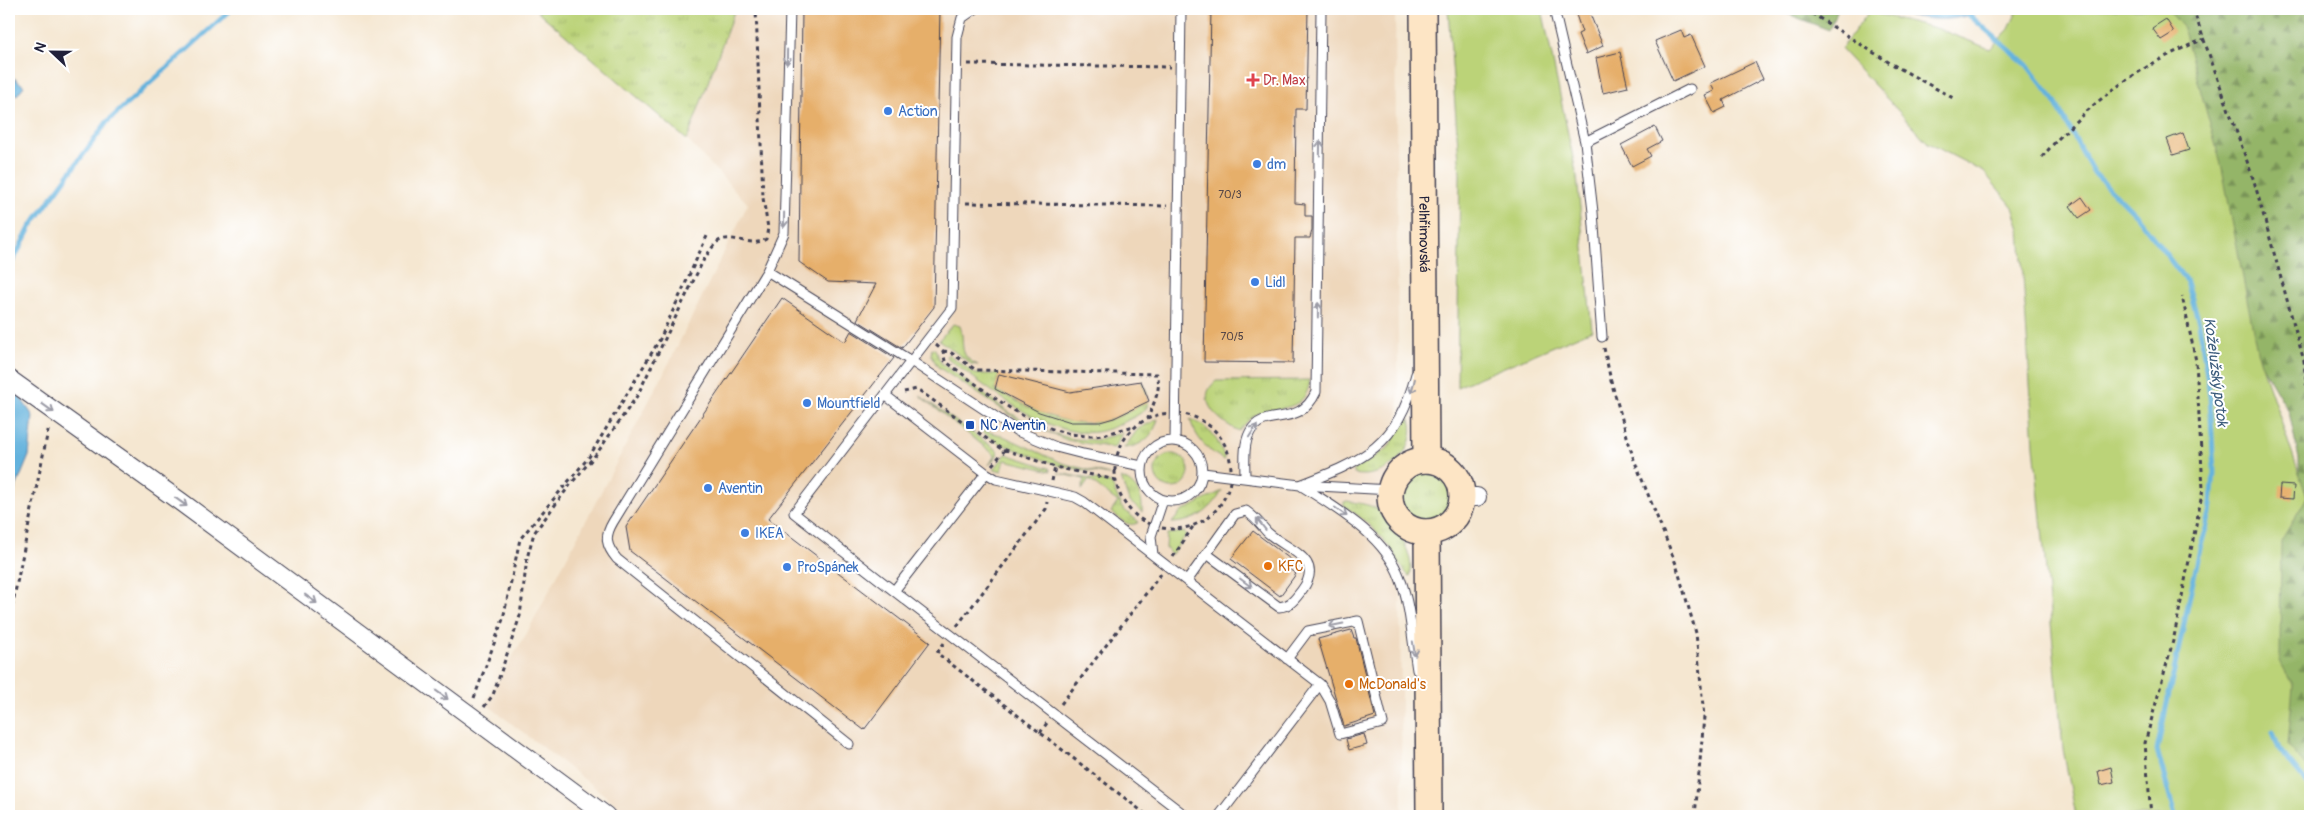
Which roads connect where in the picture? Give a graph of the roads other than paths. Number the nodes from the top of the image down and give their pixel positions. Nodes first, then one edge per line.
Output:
1 (790, 9) edge
2 (975, 9) edge
3 (1181, 9) edge
4 (1322, 9) edge
5 (1423, 9) edge
6 (1554, 9) edge
7 (1690, 89) dead end
8 (1585, 142) junction
9 (767, 271) junction
10 (1602, 337) road end
11 (1425, 338) junction
12 (911, 361) junction
13 (9, 380) edge
14 (885, 395) junction
15 (1175, 440) junction
16 (1426, 460) junction
17 (1142, 466) junction
18 (986, 473) junction
19 (1203, 473) junction
20 (1245, 478) junction
21 (1300, 485) junction
22 (1391, 490) junction
23 (1163, 500) junction
24 (1426, 532) junction
25 (1207, 554) junction
26 (1153, 555) junction
27 (1187, 581) junction
28 (894, 591) junction
29 (1287, 659) junction
30 (1320, 684) junction
31 (1428, 742) junction
32 (849, 744) dead end
33 (606, 816) edge
34 (1186, 816) edge
35 (1219, 816) edge
36 (1429, 816) edge

1 -> 9 lane
2 - 12 lane
3 - 15 lane
20 -> 4 lane
5 - 11 main road, Pelhřimovská
6 - 8 lane
7 - 8 lane
8 - 10 lane
9 - 12 lane
9 - 32 lane
11 - 16 main road, Pelhřimovská
11 -> 21 lane
12 - 14 lane
12 - 17 lane
13 -> 33 street
14 - 18 lane
14 - 28 lane
15 - 17 lane
15 - 19 lane
16 - 22 main road
16 - 24 main road
17 - 23 lane
18 - 26 lane
18 - 28 lane
19 - 20 lane
19 - 23 lane
20 - 21 lane
21 - 22 lane
21 -> 31 lane
22 - 24 main road
23 - 26 lane
24 - 31 main road
25 -> 25 lane
25 - 27 lane
26 - 27 lane
27 - 29 lane
28 - 34 lane
29 - 30 lane
30 -> 29 lane
30 - 35 lane
31 - 36 main road

